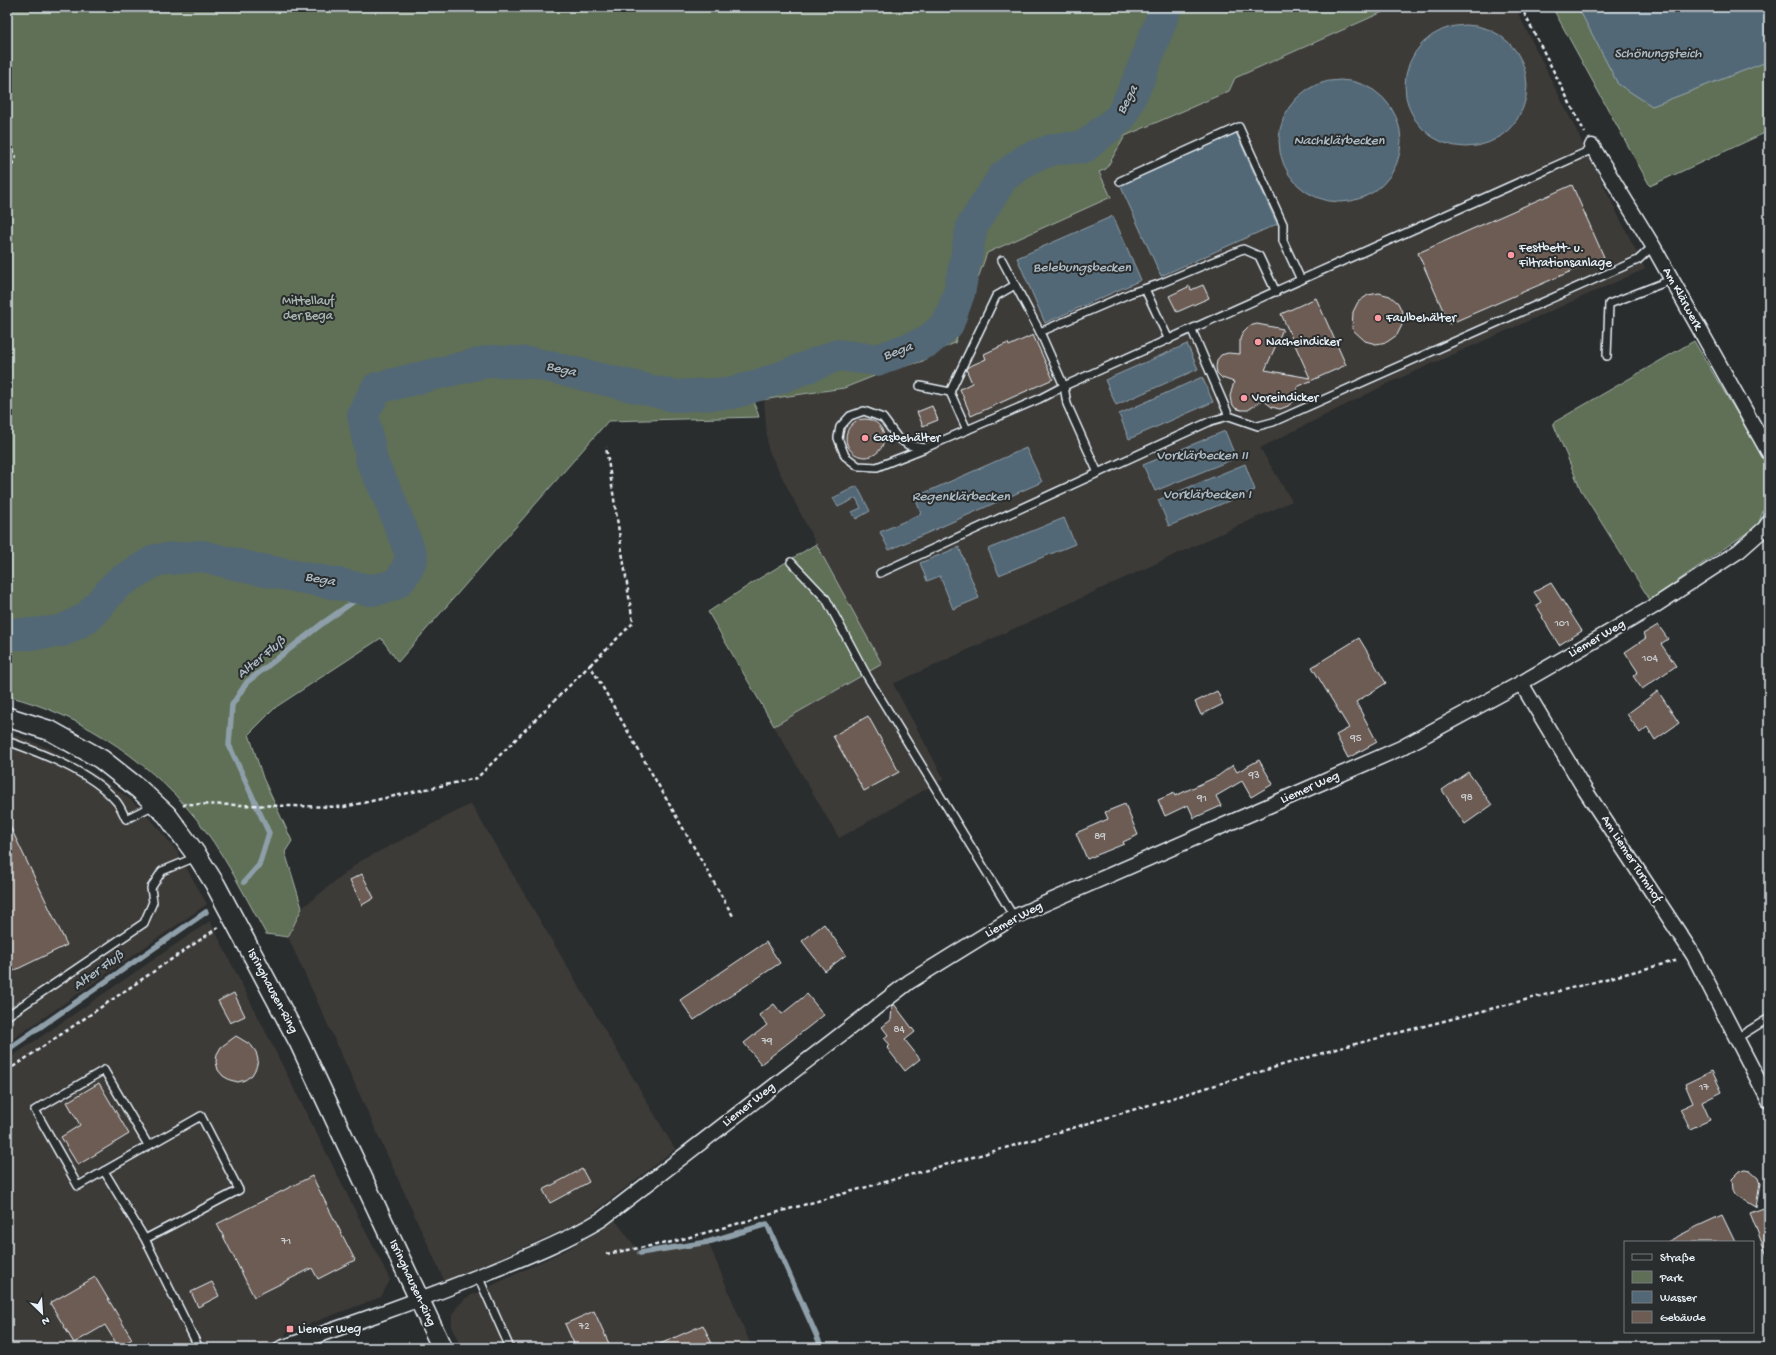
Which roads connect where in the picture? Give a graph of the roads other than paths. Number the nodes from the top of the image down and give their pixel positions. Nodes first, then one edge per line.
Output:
1 (1593, 147) joint
2 (1120, 180) dead end
3 (1653, 246) junction
4 (1002, 260) dead end
5 (1302, 280) junction
6 (1671, 280) junction
7 (1015, 285) junction
8 (1145, 289) junction
9 (1276, 292) junction
10 (1192, 330) junction
11 (1040, 332) junction
12 (1169, 340) junction
13 (1607, 356) dead end
14 (920, 386) dead end
15 (1064, 386) junction
16 (950, 392) junction
17 (1229, 416) junction
18 (967, 430) junction
19 (926, 448) junction
20 (1769, 453) edge
21 (1098, 473) junction
22 (1769, 522) edge
23 (791, 562) dead end
24 (880, 573) dead end
25 (1521, 683) junction
26 (7, 716) edge
27 (7, 741) edge
28 (153, 802) junction
29 (198, 857) junction
30 (1014, 917) junction
31 (7, 1016) edge
32 (1769, 1018) edge
33 (1737, 1038) junction
34 (1769, 1101) edge
35 (148, 1146) junction
36 (104, 1171) junction
37 (144, 1239) junction
38 (478, 1276) junction
39 (421, 1300) junction
40 (199, 1348) edge
41 (281, 1348) edge
42 (442, 1348) edge
43 (510, 1348) edge

1 - 3 street, Am Klärwerk
1 - 5 lane
2 - 5 lane
3 - 6 street, Am Klärwerk
3 - 17 lane
4 - 7 lane
5 - 9 lane
6 - 13 lane
6 - 20 street, Am Klärwerk
7 - 11 lane
7 - 16 lane
8 - 9 lane
8 - 11 lane
8 - 12 lane
9 - 10 lane
10 - 12 lane
10 - 17 lane
11 - 15 lane
12 - 15 lane
14 - 16 lane
15 - 18 lane
15 - 21 lane
16 - 18 lane
17 - 21 lane
18 - 19 lane
19 - 19 lane
21 - 24 lane
22 - 25 street, Liemer Weg
23 - 30 lane
25 - 30 street, Liemer Weg
25 - 33 street, Am Liemer Turmhof
26 - 28 street, Isringhausen-Ring
27 - 28 lane
28 - 29 street, Isringhausen-Ring
29 - 31 lane
29 - 39 street, Isringhausen-Ring
30 - 38 street, Liemer Weg
32 - 33 lane
33 - 34 street, Am Liemer Turmhof
35 - 36 lane
35 - 36 lane
35 - 37 lane
36 - 37 lane
37 - 40 lane
38 - 39 street, Liemer Weg
38 - 43 lane
39 - 41 street, Liemer Weg
39 - 42 street, Isringhausen-Ring

